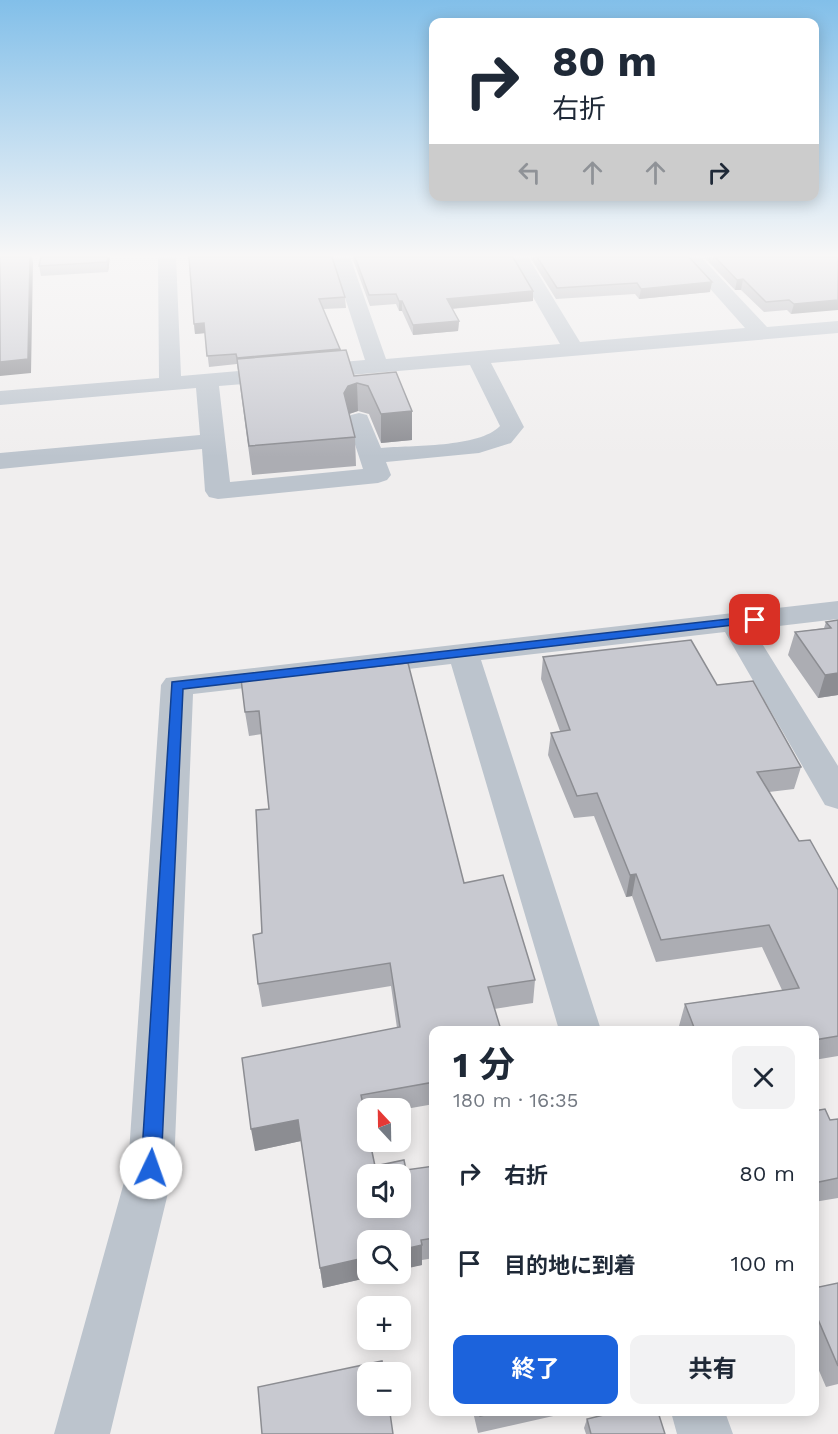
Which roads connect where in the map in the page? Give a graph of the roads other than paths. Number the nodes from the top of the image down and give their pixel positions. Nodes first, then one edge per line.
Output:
1 (169, 324) edge
2 (364, 324) edge
3 (558, 324) edge
4 (753, 324) edge
5 (838, 327) edge
6 (762, 334) junction
7 (573, 350) junction
8 (478, 358) junction
9 (378, 366) junction
10 (207, 380) junction
11 (170, 383) junction
12 (0, 398) edge
13 (358, 420) dead end
14 (213, 441) junction
15 (371, 456) junction
16 (0, 461) edge
17 (838, 610) edge
18 (734, 622) junction
19 (463, 652) junction
20 (838, 795) edge
21 (579, 1026) edge
22 (699, 1416) edge
23 (82, 1434) edge
24 (705, 1434) edge

1 - 11 street
2 - 9 street
3 - 7 street
4 - 6 street
5 - 6 street
6 - 7 street
7 - 8 street
8 - 9 street
8 - 15 street
9 - 10 street
10 - 11 street
10 - 14 street
11 - 12 street
13 - 15 street
14 - 15 street
14 - 16 street
17 - 18 street
18 - 19 street
18 - 20 street
19 - 21 street
19 - 23 street
22 - 24 street

